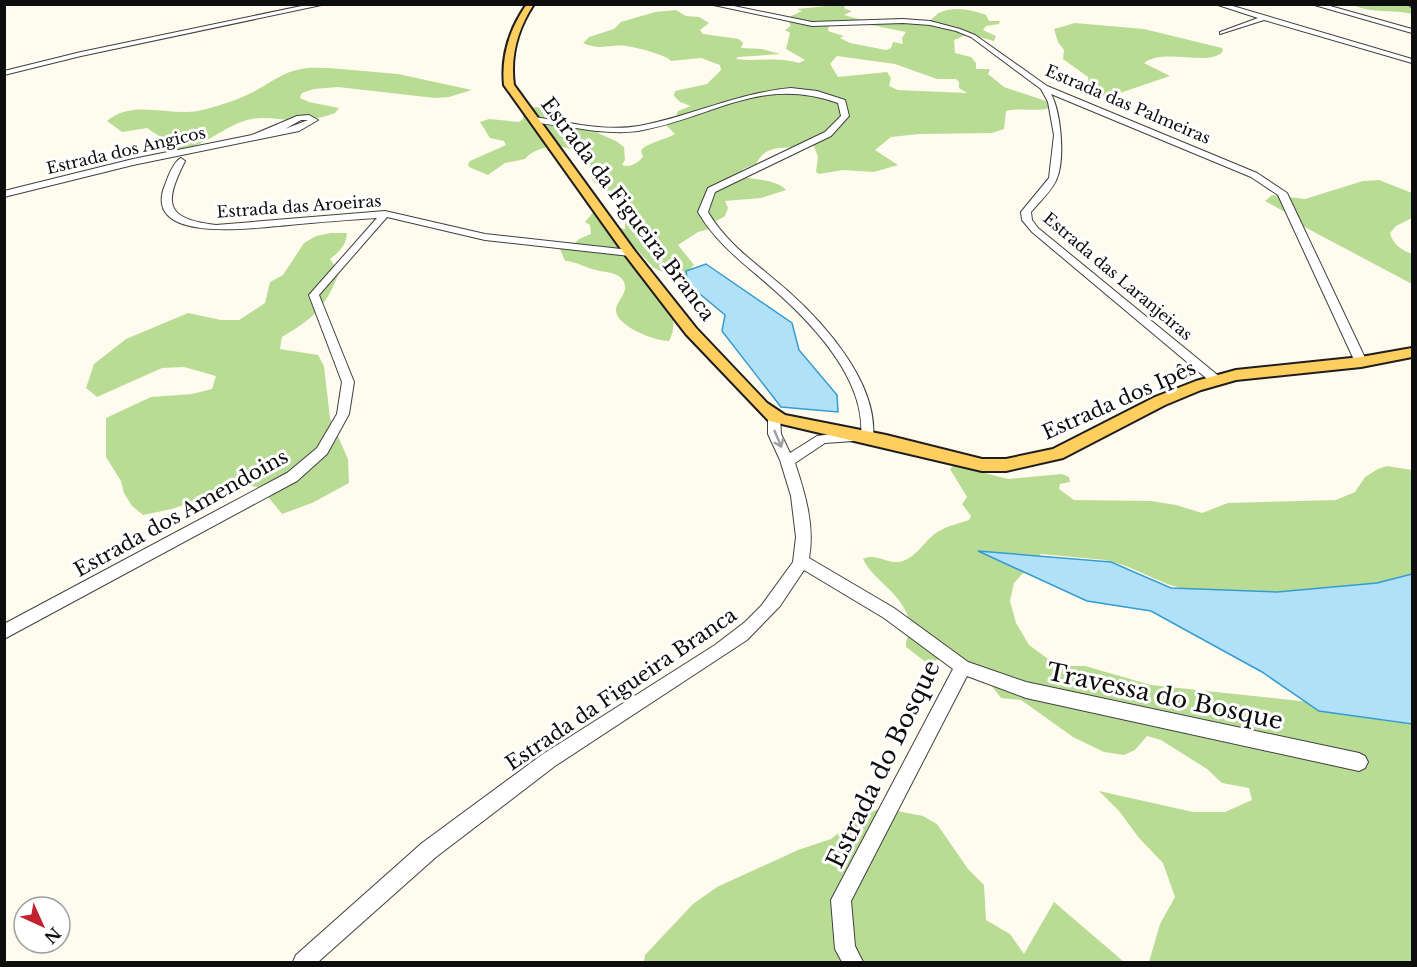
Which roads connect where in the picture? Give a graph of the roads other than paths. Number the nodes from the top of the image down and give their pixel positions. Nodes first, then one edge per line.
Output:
1 (323, 4) edge
2 (531, 4) edge
3 (712, 4) edge
4 (1218, 4) edge
5 (1314, 4) edge
6 (1263, 18) junction
7 (1413, 31) edge
8 (1222, 33) dead end
9 (1413, 61) edge
10 (7, 71) edge
11 (1044, 88) junction
12 (534, 119) junction
13 (255, 137) junction
14 (237, 141) junction
15 (157, 157) junction
16 (181, 162) junction
17 (4, 194) edge
18 (385, 214) junction
19 (630, 253) junction
20 (1413, 353) edge
21 (1361, 362) junction
22 (1216, 380) junction
23 (774, 417) junction
24 (863, 436) junction
25 (787, 461) junction
26 (801, 561) junction
27 (4, 632) edge
28 (963, 666) junction
29 (1359, 762) dead end
30 (303, 963) edge
31 (853, 963) edge

1 - 10 street
2 - 12 main road, Estrada da Figueira Branca
3 - 11 street, Estrada das Palmeiras
4 - 6 street
5 - 7 street
6 - 8 street
6 - 9 street
11 - 21 street, Estrada das Palmeiras
11 - 22 street, Estrada das Laranjeiras
12 - 19 main road, Estrada da Figueira Branca
12 - 24 street
13 - 13 street, Estrada dos Angicos
13 - 14 street, Estrada dos Angicos
14 - 15 street, Estrada dos Angicos
14 - 16 street
15 - 16 street
15 - 17 street, Estrada dos Angicos
16 - 18 street, Estrada das Aroeiras
18 - 19 street, Estrada das Aroeiras
18 - 27 street, Estrada dos Amendoins
19 - 23 main road, Estrada da Figueira Branca
20 - 21 main road, Estrada dos Ipês
21 - 22 main road, Estrada dos Ipês
22 - 24 main road, Estrada dos Ipês
23 - 24 main road, Estrada dos Ipês
23 -> 25 street
24 - 25 street
25 - 26 street
26 - 28 street, Estrada do Bosque
26 - 30 street, Estrada da Figueira Branca
28 - 29 street, Travessa do Bosque
28 - 31 street, Estrada do Bosque

